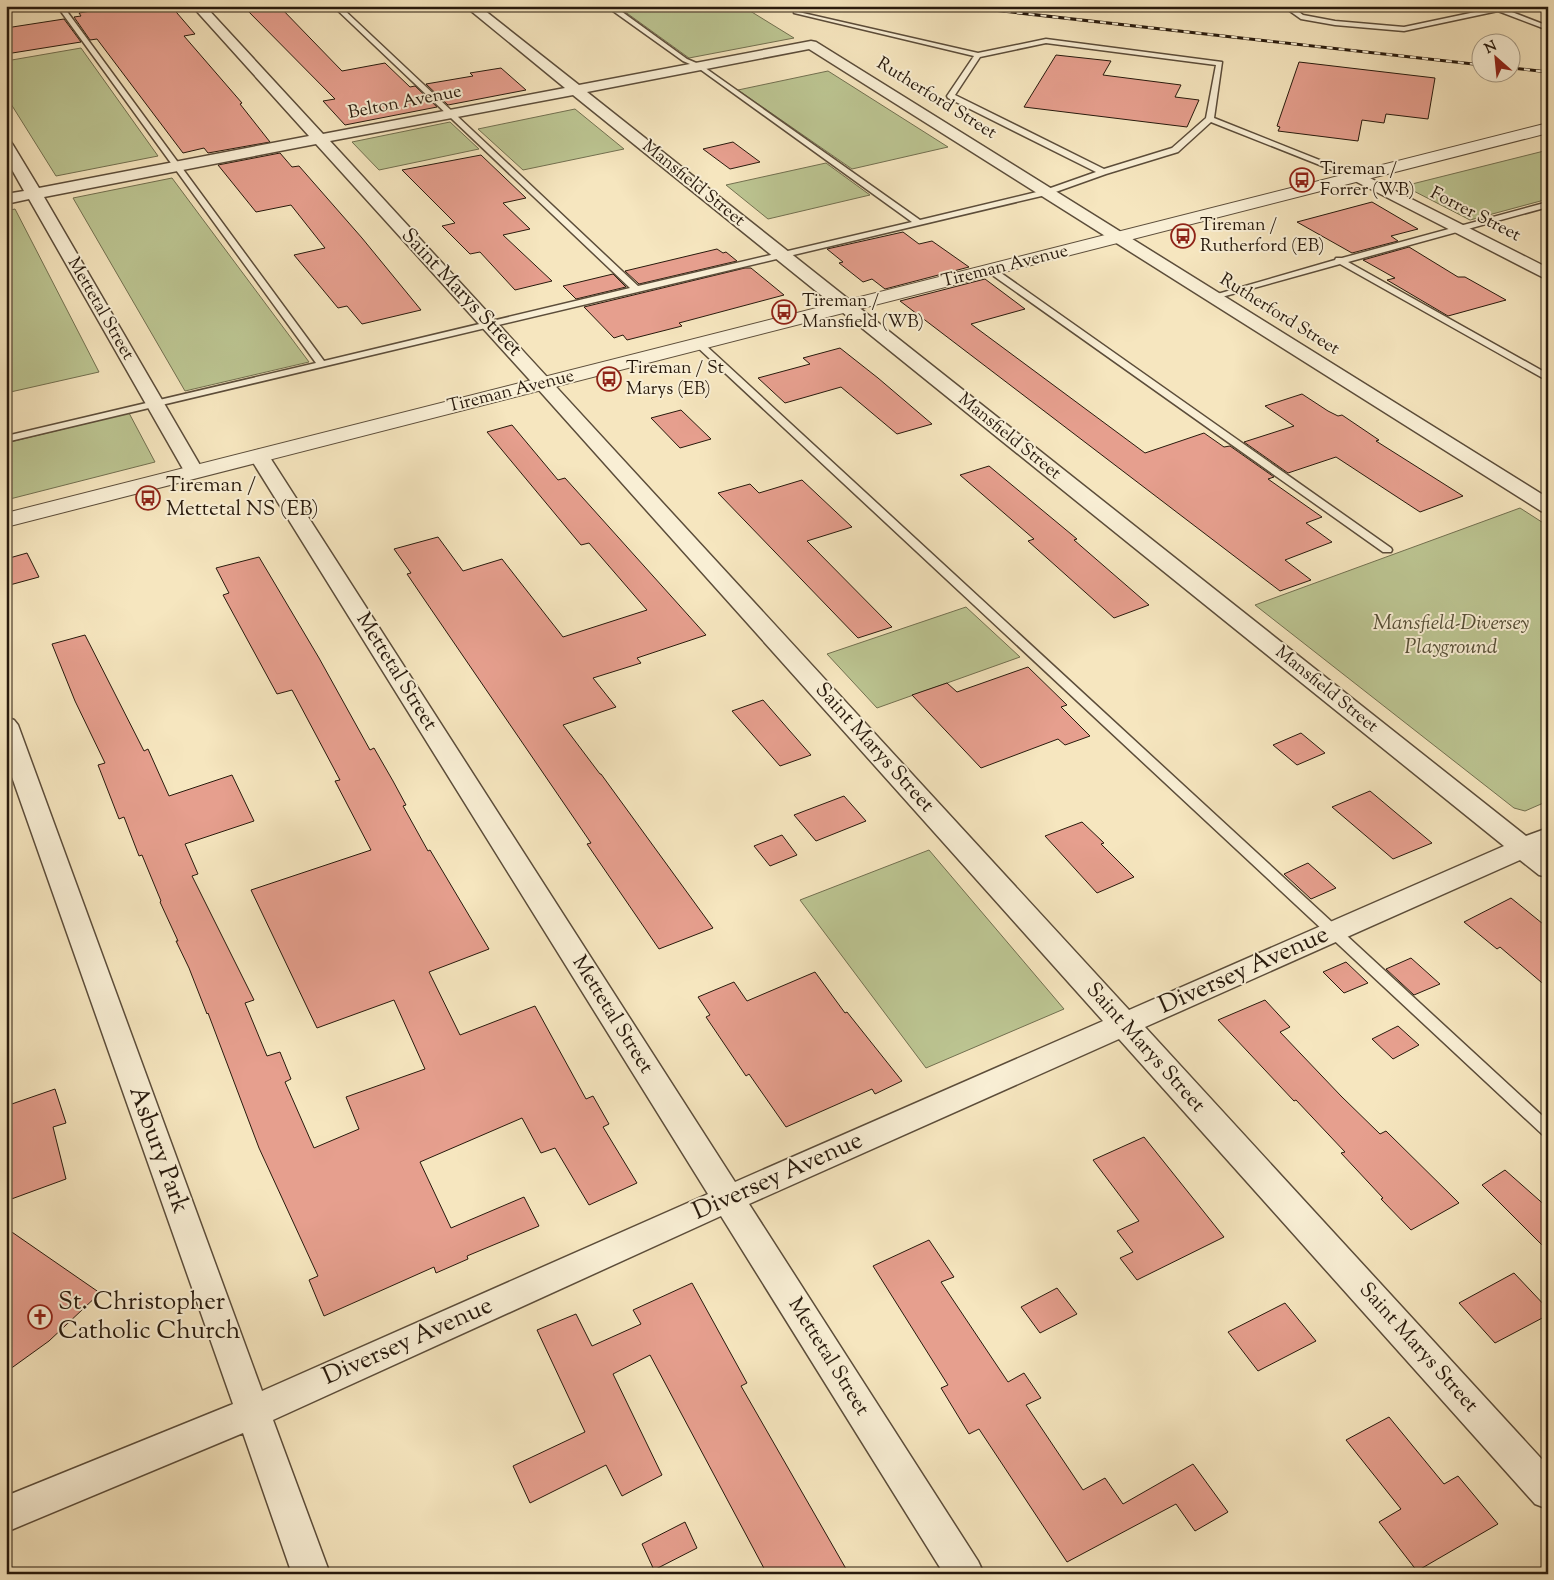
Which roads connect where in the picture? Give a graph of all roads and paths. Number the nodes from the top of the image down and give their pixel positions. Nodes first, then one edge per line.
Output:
1 (60, 6) edge
2 (198, 6) edge
3 (336, 6) edge
4 (471, 6) edge
5 (609, 6) edge
6 (1181, 6) edge
7 (1188, 6) edge
8 (1288, 6) edge
9 (796, 12) dead end
10 (1548, 28) edge
11 (811, 45) joint
12 (978, 55) junction
13 (699, 66) junction
14 (575, 89) junction
15 (448, 114) junction
16 (1210, 119) junction
17 (1548, 128) edge
18 (319, 138) junction
19 (6, 145) edge
20 (176, 166) junction
21 (1103, 172) junction
22 (1358, 177) junction
23 (1047, 192) junction
24 (34, 193) junction
25 (6, 199) edge
26 (1548, 204) edge
27 (918, 222) junction
28 (1458, 229) junction
29 (1119, 238) junction
30 (781, 255) junction
31 (1339, 260) junction
32 (991, 270) junction
33 (1548, 275) edge
34 (636, 289) junction
35 (1211, 297) junction
36 (847, 307) junction
37 (489, 324) junction
38 (699, 344) junction
39 (322, 364) junction
40 (1548, 378) edge
41 (544, 384) junction
42 (154, 404) junction
43 (6, 439) edge
44 (259, 456) junction
45 (194, 472) junction
46 (1548, 507) edge
47 (6, 520) edge
48 (1387, 550) dead end
49 (6, 725) edge
50 (1535, 843) edge
51 (1548, 868) edge
52 (1333, 932) junction
53 (1124, 1024) junction
54 (1548, 1131) edge
55 (728, 1199) junction
56 (252, 1412) junction
57 (1548, 1492) edge
58 (6, 1514) edge
59 (312, 1574) edge
60 (965, 1574) edge

1 - 20 lane
2 - 18 street, Saint Marys Street
3 - 15 lane
4 - 14 street, Mansfield Street
5 - 13 lane
6 - 7 lane
8 - 10 lane
9 - 12 lane
11 - 13 street, Belton Avenue
11 - 23 street, Rutherford Street
12 - 16 lane
12 - 21 lane
13 - 14 street, Belton Avenue
13 - 27 lane
14 - 15 street, Belton Avenue
14 - 30 street, Mansfield Street
15 - 18 street, Belton Avenue
15 - 34 lane
16 - 21 lane
16 - 22 lane
17 - 22 street, Tireman Avenue
18 - 20 street, Belton Avenue
18 - 37 street, Saint Marys Street
19 - 24 street, Mettetal Street
20 - 24 street, Belton Avenue
20 - 39 lane
21 - 23 lane
22 - 28 street, Forrer Street
22 - 29 street, Tireman Avenue
23 - 27 lane
23 - 29 street, Rutherford Street
24 - 25 street, Belton Avenue
24 - 42 street, Mettetal Street
26 - 28 lane
27 - 30 lane
28 - 31 lane
28 - 33 street, Forrer Street
29 - 32 street, Tireman Avenue
29 - 35 street, Rutherford Street
30 - 34 lane
30 - 36 street, Mansfield Street
31 - 35 lane
31 - 40 lane
32 - 36 street, Tireman Avenue
32 - 48 lane
34 - 37 lane
35 - 46 street, Rutherford Street
36 - 38 street, Tireman Avenue
36 - 50 street, Mansfield Street
37 - 39 lane
37 - 41 street, Saint Marys Street
38 - 41 street, Tireman Avenue
38 - 52 lane
39 - 42 lane
41 - 44 street, Tireman Avenue
41 - 53 street, Saint Marys Street
42 - 43 lane
42 - 45 street, Mettetal Street
44 - 45 street, Tireman Avenue
44 - 55 street, Mettetal Street
45 - 47 street
49 - 56 street, Asbury Park
50 - 51 street, Mansfield Street
50 - 52 street, Diversey Avenue
52 - 53 street, Diversey Avenue
52 - 54 lane
53 - 55 street, Diversey Avenue
53 - 57 street, Saint Marys Street
55 - 56 street, Diversey Avenue
55 - 60 street, Mettetal Street
56 - 58 street, Diversey Avenue
56 - 59 street, Asbury Park

